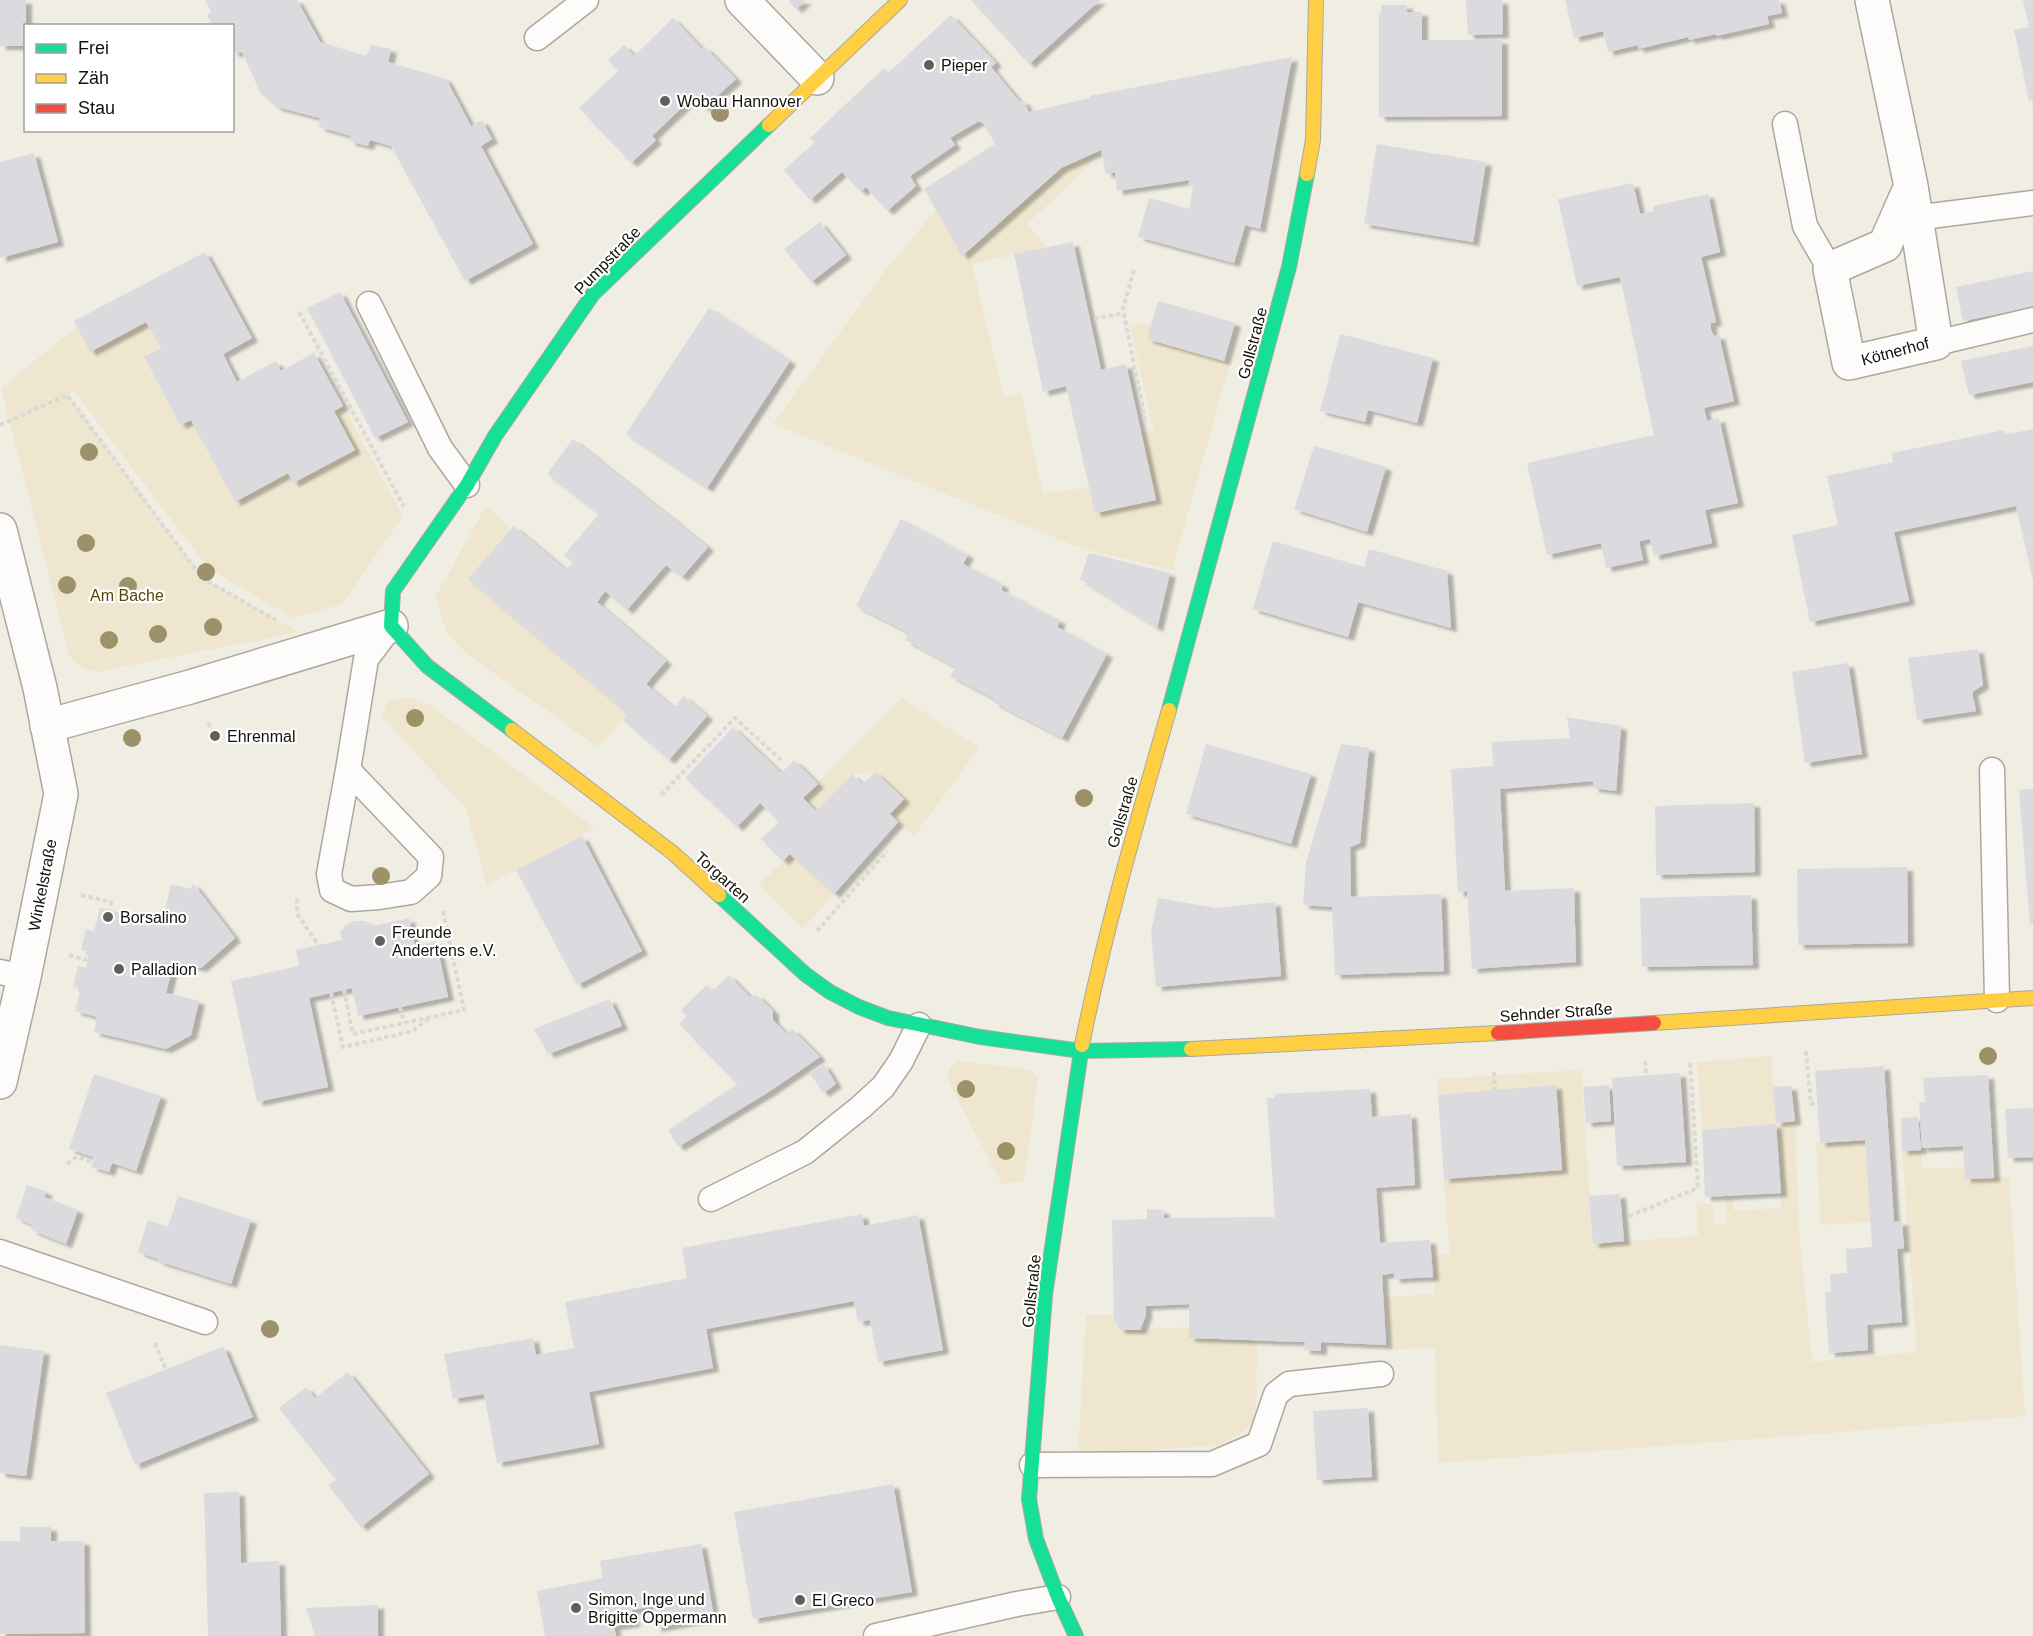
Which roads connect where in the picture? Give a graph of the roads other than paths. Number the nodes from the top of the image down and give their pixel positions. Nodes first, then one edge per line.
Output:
1 (586, 0) edge
2 (742, 0) edge
3 (900, 0) edge
4 (1316, 0) edge
5 (1872, 0) edge
6 (537, 38) dead end
7 (817, 78) junction
8 (1785, 124) dead end
9 (1913, 202) junction
10 (2033, 203) edge
11 (1830, 269) junction
12 (369, 304) dead end
13 (2033, 320) edge
14 (1936, 343) junction
15 (467, 485) junction
16 (0, 530) edge
17 (4, 579) edge
18 (391, 626) junction
19 (47, 726) junction
20 (348, 770) junction
21 (1992, 770) dead end
22 (12, 974) edge
23 (2033, 998) edge
24 (1997, 1000) junction
25 (920, 1025) junction
26 (1081, 1051) junction
27 (0, 1082) edge
28 (711, 1198) dead end
29 (0, 1252) edge
30 (205, 1322) dead end
31 (1381, 1374) dead end
32 (1032, 1465) junction
33 (1058, 1597) junction
34 (876, 1636) edge
35 (1076, 1636) edge

1 - 6 lane
2 - 7 street
3 - 7 street, Pumpstraße
4 - 26 street, Gollstraße
5 - 9 street, Kötnerhof
7 - 15 street, Pumpstraße
8 - 11 lane
9 - 10 lane
9 - 11 street
9 - 14 street, Kötnerhof
11 - 14 street, Kötnerhof
12 - 15 lane
13 - 14 lane
15 - 18 street, Pumpstraße
16 - 17 street, Winkelstraße
17 - 19 street, Winkelstraße
18 - 19 street
18 - 20 lane
18 - 25 street, Torgarten
19 - 22 street, Winkelstraße
20 - 20 lane
21 - 24 lane
22 - 27 street, Winkelstraße
23 - 24 street, Sehnder Straße
24 - 26 street, Sehnder Straße
25 - 26 street, Torgarten
25 - 28 lane
26 - 32 street, Gollstraße
29 - 30 lane
31 - 32 lane
32 - 33 street, Gollstraße
33 - 34 lane
33 - 35 street, Gollstraße

